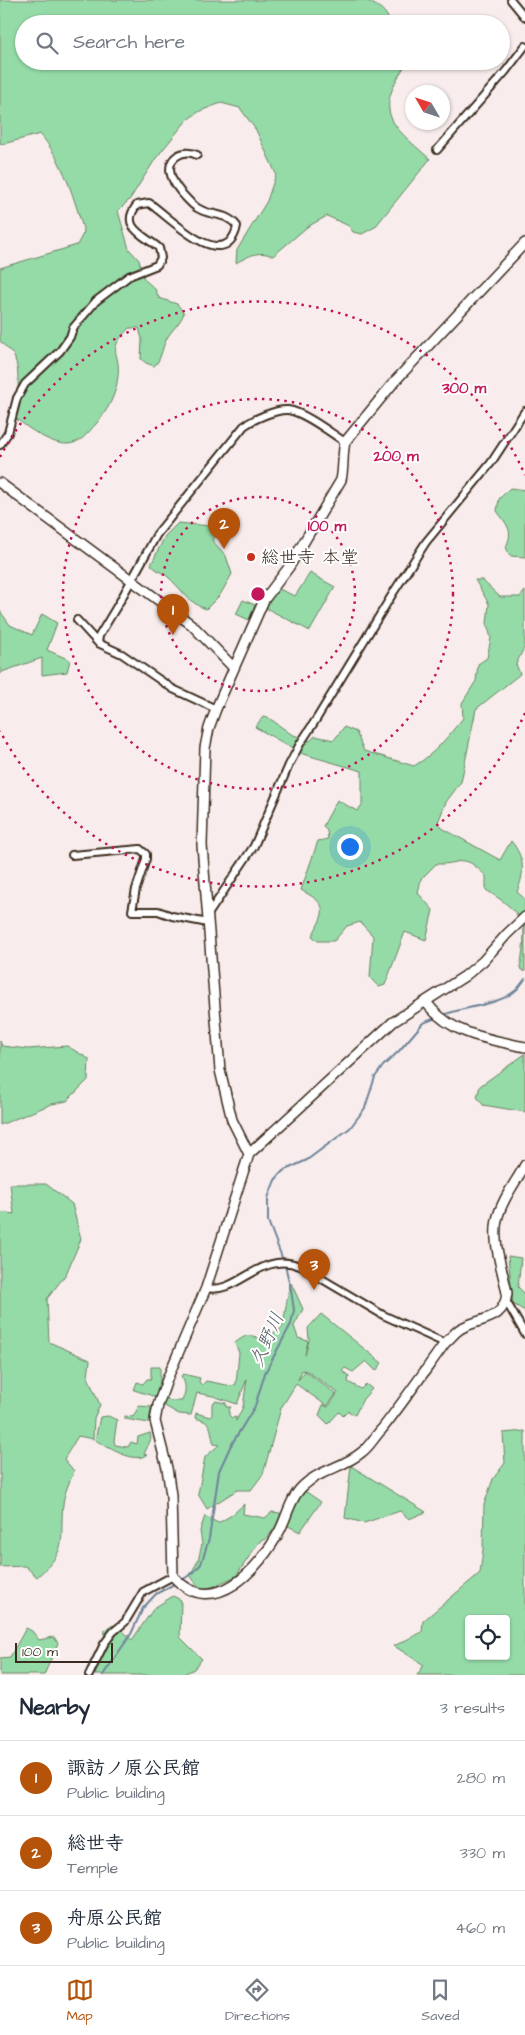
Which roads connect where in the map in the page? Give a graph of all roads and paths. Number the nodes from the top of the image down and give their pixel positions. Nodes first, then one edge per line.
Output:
1 (511, 0) edge
2 (525, 17) edge
3 (525, 46) edge
4 (510, 66) edge
5 (507, 70) edge
6 (437, 150) dead end
7 (197, 155) dead end
8 (525, 243) edge
9 (525, 411) edge
10 (346, 442) junction
11 (0, 445) edge
12 (0, 483) edge
13 (131, 579) junction
14 (77, 620) dead end
15 (98, 643) junction
16 (233, 667) junction
17 (216, 709) junction
18 (72, 855) dead end
19 (525, 918) edge
20 (207, 919) junction
21 (429, 1005) junction
22 (525, 1047) edge
23 (249, 1154) junction
24 (525, 1165) edge
25 (206, 1288) junction
26 (506, 1301) junction
27 (525, 1334) edge
28 (445, 1343) junction
29 (173, 1576) junction
30 (89, 1675) edge

1 - 2 street
3 - 4 street
5 - 6 street
7 - 11 street
8 - 10 street
9 - 20 street
10 - 13 street
10 - 16 street
12 - 13 street
13 - 15 street
13 - 16 street
14 - 15 street
15 - 17 street
16 - 17 street
17 - 20 street
18 - 20 street
19 - 21 street
20 - 23 street
21 - 22 street
21 - 23 street
23 - 25 street
24 - 26 street
25 - 28 street
25 - 29 street
26 - 27 street
26 - 28 street
28 - 29 street
29 - 30 street

